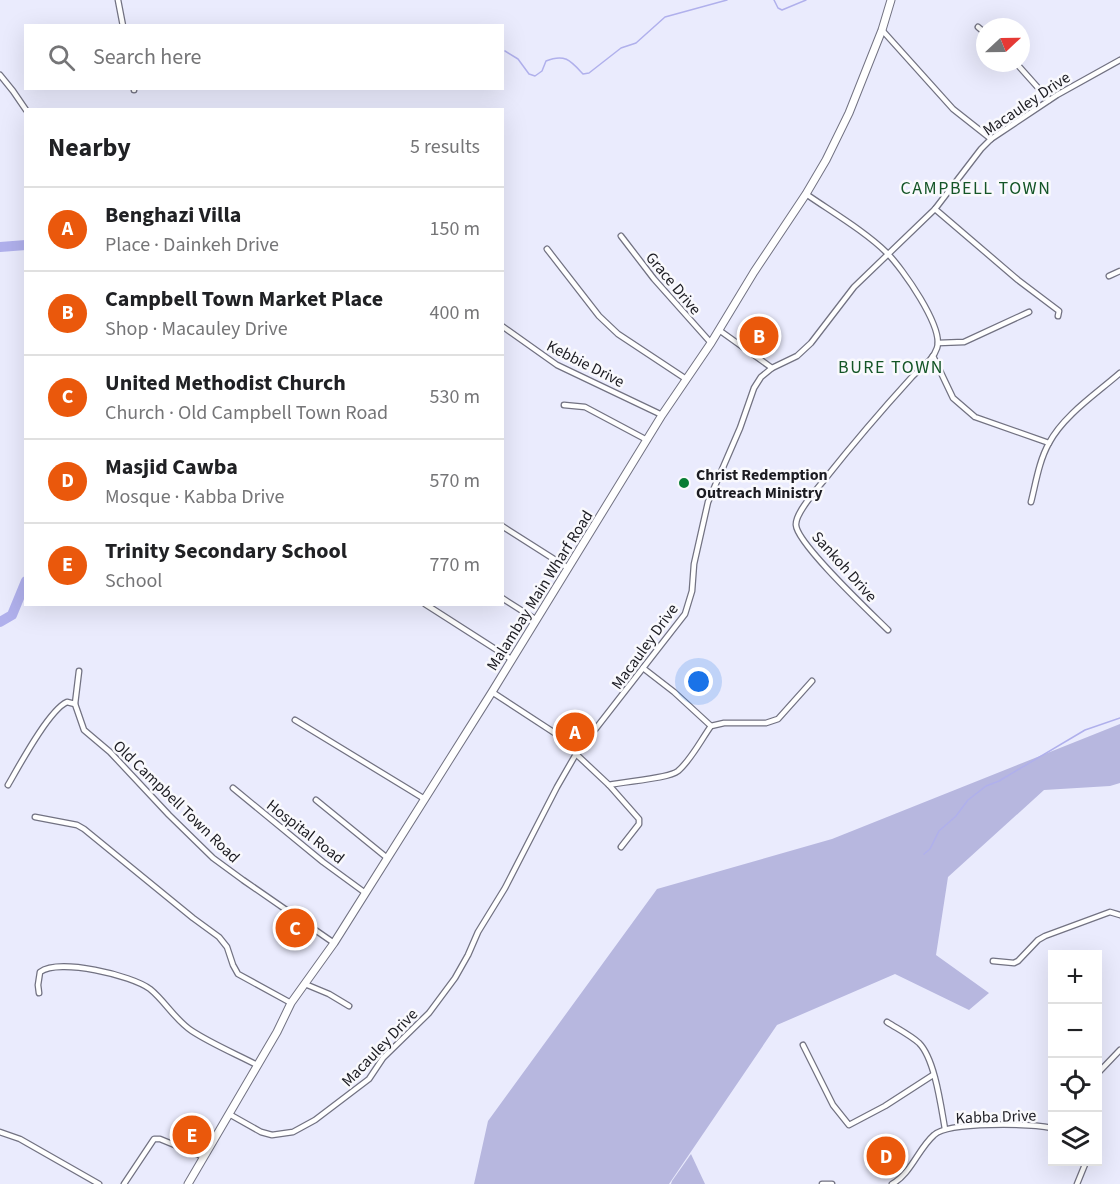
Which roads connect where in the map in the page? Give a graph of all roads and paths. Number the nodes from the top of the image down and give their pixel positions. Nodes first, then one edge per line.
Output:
1 (118, 0) edge
2 (891, 0) edge
3 (123, 24) edge
4 (882, 30) junction
5 (1120, 60) edge
6 (1024, 72) edge
7 (0, 75) edge
8 (1049, 100) junction
9 (25, 108) edge
10 (991, 139) junction
11 (806, 194) junction
12 (935, 209) junction
13 (621, 236) dead end
14 (547, 249) dead end
15 (887, 254) junction
16 (1120, 270) edge
17 (1109, 276) dead end
18 (1029, 312) dead end
19 (1058, 316) dead end
20 (504, 327) edge
21 (719, 330) junction
22 (711, 344) junction
23 (938, 344) junction
24 (933, 356) junction
25 (772, 368) junction
26 (1120, 374) edge
27 (686, 379) junction
28 (564, 405) dead end
29 (662, 416) junction
30 (647, 440) junction
31 (1049, 443) junction
32 (1031, 502) dead end
33 (504, 527) edge
34 (568, 568) junction
35 (504, 599) edge
36 (428, 606) edge
37 (535, 619) junction
38 (888, 630) dead end
39 (511, 659) junction
40 (643, 668) junction
41 (79, 671) dead end
42 (812, 681) dead end
43 (492, 692) junction
44 (75, 704) junction
45 (295, 720) dead end
46 (711, 726) junction
47 (576, 754) junction
48 (8, 785) dead end
49 (609, 785) junction
50 (233, 789) dead end
51 (423, 798) junction
52 (316, 800) dead end
53 (35, 817) dead end
54 (621, 847) dead end
55 (386, 857) junction
56 (364, 892) junction
57 (1120, 915) edge
58 (334, 943) junction
59 (993, 961) dead end
60 (304, 984) junction
61 (39, 993) dead end
62 (291, 1002) junction
63 (349, 1006) dead end
64 (887, 1022) dead end
65 (803, 1045) dead end
66 (1120, 1050) edge
67 (257, 1065) junction
68 (1102, 1069) edge
69 (933, 1075) junction
70 (229, 1114) junction
71 (1048, 1127) edge
72 (945, 1129) junction
73 (0, 1132) edge
74 (204, 1157) junction
75 (1084, 1166) edge
76 (99, 1184) edge
77 (124, 1184) edge
78 (188, 1184) edge
79 (822, 1184) edge
80 (832, 1184) edge
81 (892, 1184) edge
82 (1077, 1184) edge

1 - 3 street
2 - 4 street, Malambay Main Wharf Road
4 - 10 street
4 - 11 street, Malambay Main Wharf Road
5 - 8 street, Macauley Drive
6 - 8 street
7 - 9 street
8 - 10 street, Macauley Drive
10 - 12 street, Macauley Drive
11 - 15 street
11 - 21 street, Malambay Main Wharf Road
12 - 15 street, Macauley Drive
12 - 19 street
13 - 22 street, Grace Drive
14 - 27 street
15 - 23 street
15 - 25 street, Macauley Drive
16 - 17 street
18 - 23 street
20 - 29 street, Kebbie Drive
21 - 22 street, Malambay Main Wharf Road
21 - 25 street
22 - 27 street, Malambay Main Wharf Road
23 - 24 street, Sankoh Drive
24 - 31 street
24 - 38 street, Sankoh Drive
25 - 40 street, Macauley Drive
26 - 31 street
27 - 29 street, Malambay Main Wharf Road
28 - 30 street
29 - 30 street, Malambay Main Wharf Road
30 - 34 street, Malambay Main Wharf Road
31 - 32 street
33 - 34 street
34 - 37 street, Malambay Main Wharf Road
35 - 37 street
36 - 39 street
37 - 39 street, Malambay Main Wharf Road
39 - 43 street, Malambay Main Wharf Road
40 - 46 street
40 - 47 street, Macauley Drive
41 - 44 street, Old Campbell Town Road
42 - 46 street
43 - 47 street
43 - 51 street, Malambay Main Wharf Road
44 - 48 street
44 - 58 street, Old Campbell Town Road
45 - 51 street
46 - 49 street
47 - 49 street
47 - 70 street, Macauley Drive
49 - 54 street
50 - 56 street, Hospital Road
51 - 55 street, Malambay Main Wharf Road
52 - 55 street
53 - 62 street
55 - 56 street, Malambay Main Wharf Road
56 - 58 street, Malambay Main Wharf Road
57 - 59 street
58 - 60 street, Malambay Main Wharf Road
60 - 62 street, Malambay Main Wharf Road
60 - 63 street
61 - 67 street
62 - 67 street, Malambay Main Wharf Road
64 - 69 street
65 - 69 street
66 - 68 street
67 - 70 street, Malambay Main Wharf Road
69 - 72 street
70 - 74 street, Malambay Main Wharf Road
71 - 72 street, Kabba Drive
72 - 81 street, Kabba Drive
73 - 76 street
74 - 77 street
74 - 78 street, Malambay Main Wharf Road
75 - 82 street
79 - 80 street

